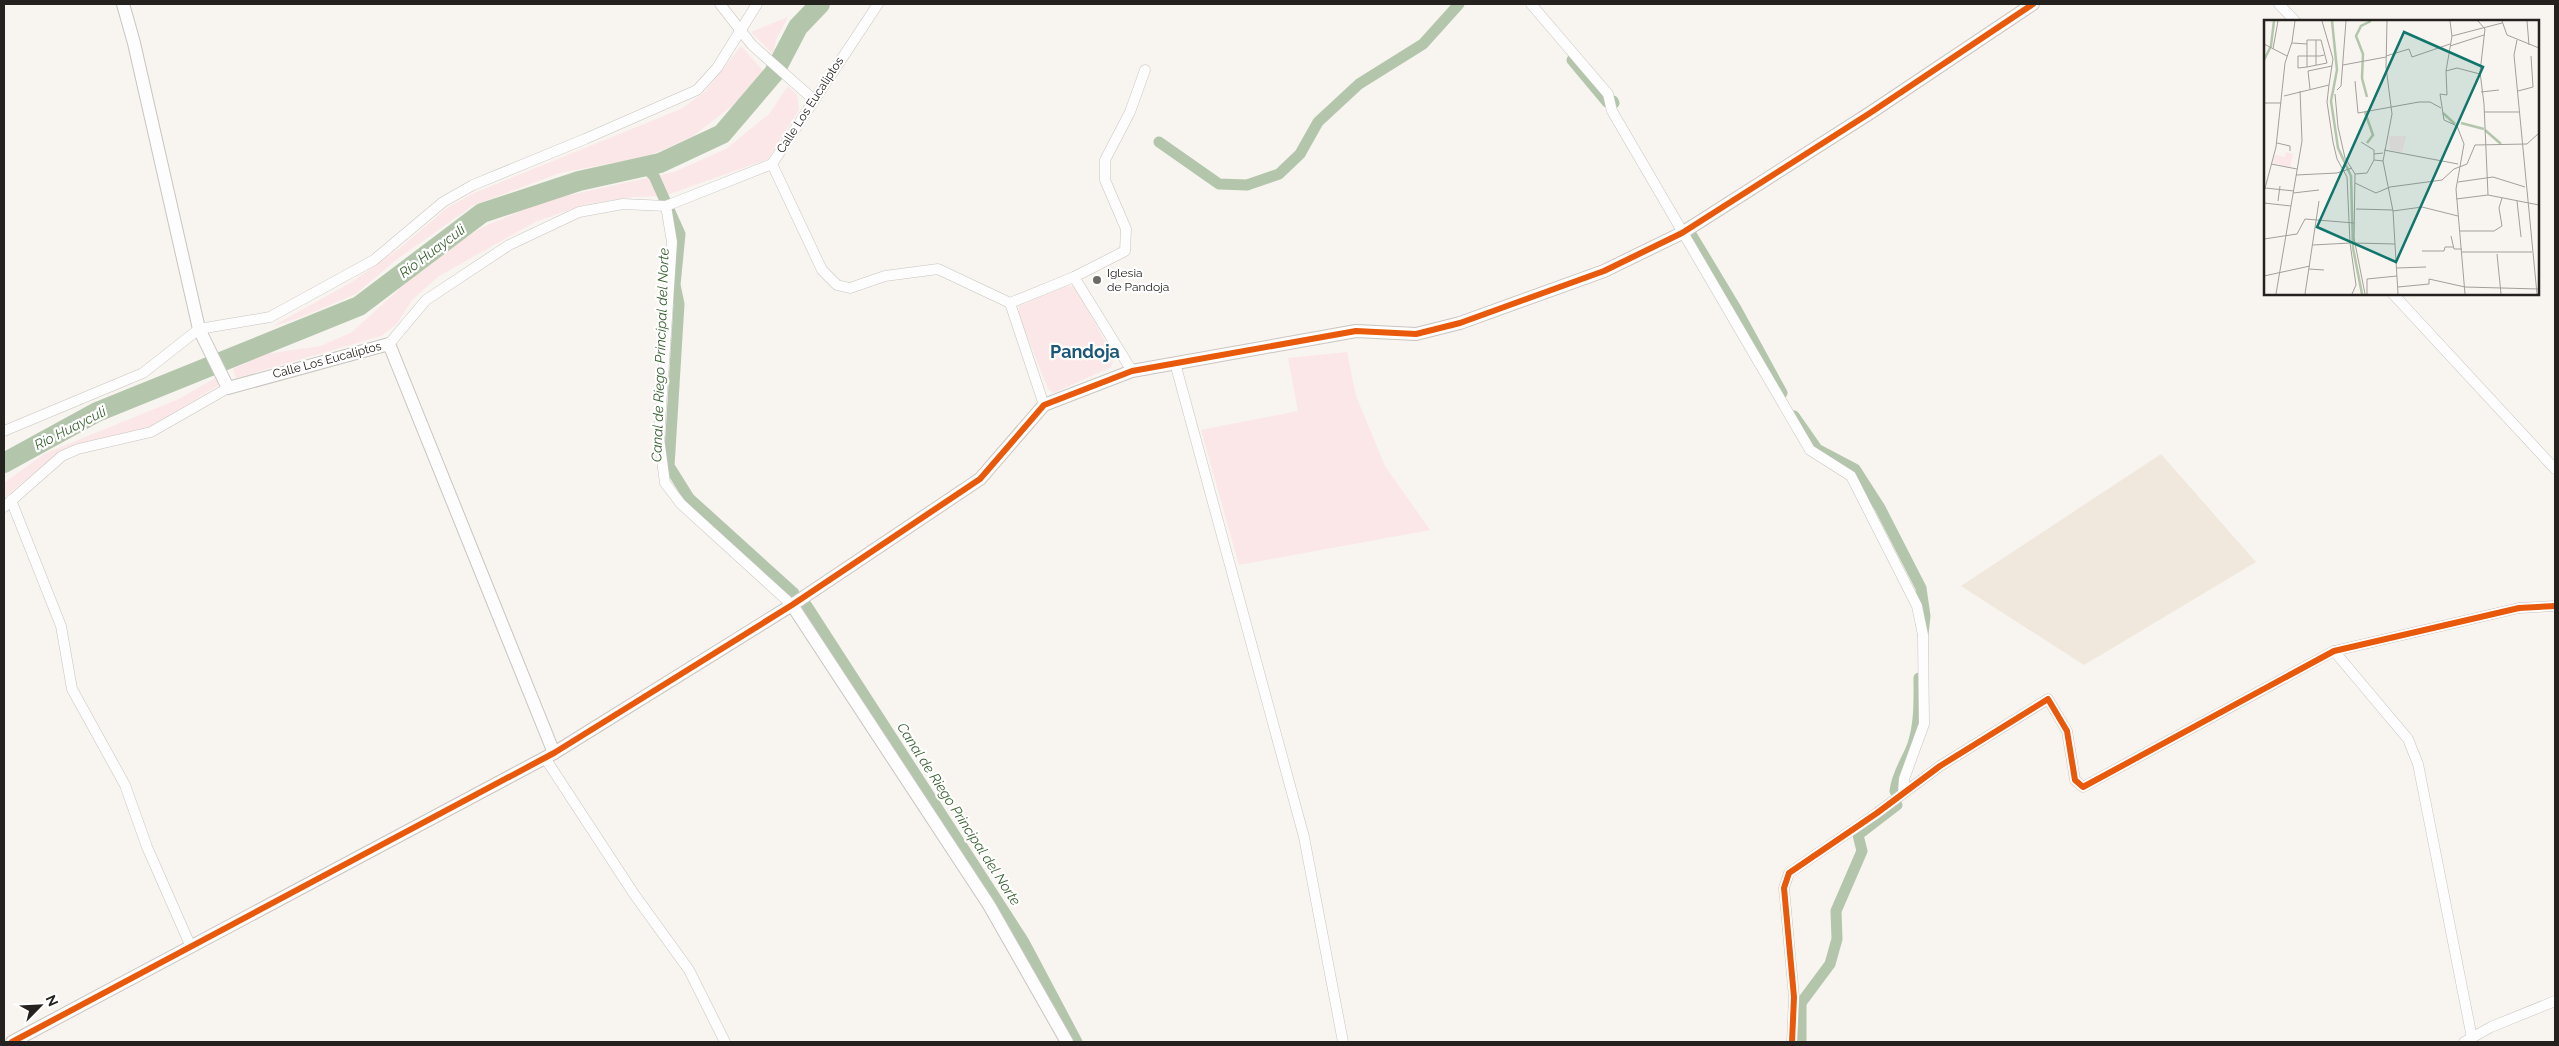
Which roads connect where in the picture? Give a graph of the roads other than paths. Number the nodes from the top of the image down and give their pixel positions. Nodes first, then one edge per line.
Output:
1 (123, 4) edge
2 (720, 4) edge
3 (756, 4) edge
4 (878, 4) edge
5 (1531, 4) edge
6 (2034, 4) edge
7 (2280, 4) edge
8 (2294, 20) edge
9 (738, 30) junction
10 (1145, 70) dead end
11 (813, 99) junction
12 (772, 164) junction
13 (666, 206) junction
14 (1682, 233) junction
15 (1074, 277) junction
16 (2393, 295) edge
17 (1010, 303) junction
18 (202, 335) junction
19 (389, 344) junction
20 (1175, 363) junction
21 (1132, 371) junction
22 (225, 383) junction
23 (1044, 405) junction
24 (4, 431) edge
25 (2555, 469) edge
26 (7, 503) edge
27 (792, 605) junction
28 (2555, 606) edge
29 (2334, 651) junction
30 (549, 756) junction
31 (1903, 793) junction
32 (191, 947) junction
33 (2555, 1001) edge
34 (2468, 1040) edge
35 (12, 1042) edge
36 (725, 1042) edge
37 (1067, 1042) edge
38 (1343, 1042) edge
39 (1792, 1042) edge

1 - 18 street
2 - 9 street
3 - 9 street
4 - 11 street, Calle Los Eucaliptos
5 - 14 street
6 - 14 street
7 - 8 street
9 - 11 street
9 - 18 street
10 - 15 street
11 - 12 street, Calle Los Eucaliptos
12 - 13 street, Calle Los Eucaliptos
12 - 17 street
13 - 19 street, Calle Los Eucaliptos
13 - 27 street
14 - 20 street
14 - 31 street
15 - 17 street
15 - 21 street
16 - 25 street
17 - 23 street
18 - 22 street
18 - 24 street
19 - 22 street, Calle Los Eucaliptos
19 - 30 street
20 - 21 street
20 - 38 street
21 - 23 street
22 - 26 street, Calle Los Eucaliptos
23 - 27 street
26 - 32 street
27 - 30 street
27 - 37 street
28 - 29 street
29 - 31 street
29 - 34 street
30 - 32 street
30 - 36 street
31 - 39 street
32 - 35 street
33 - 34 street

